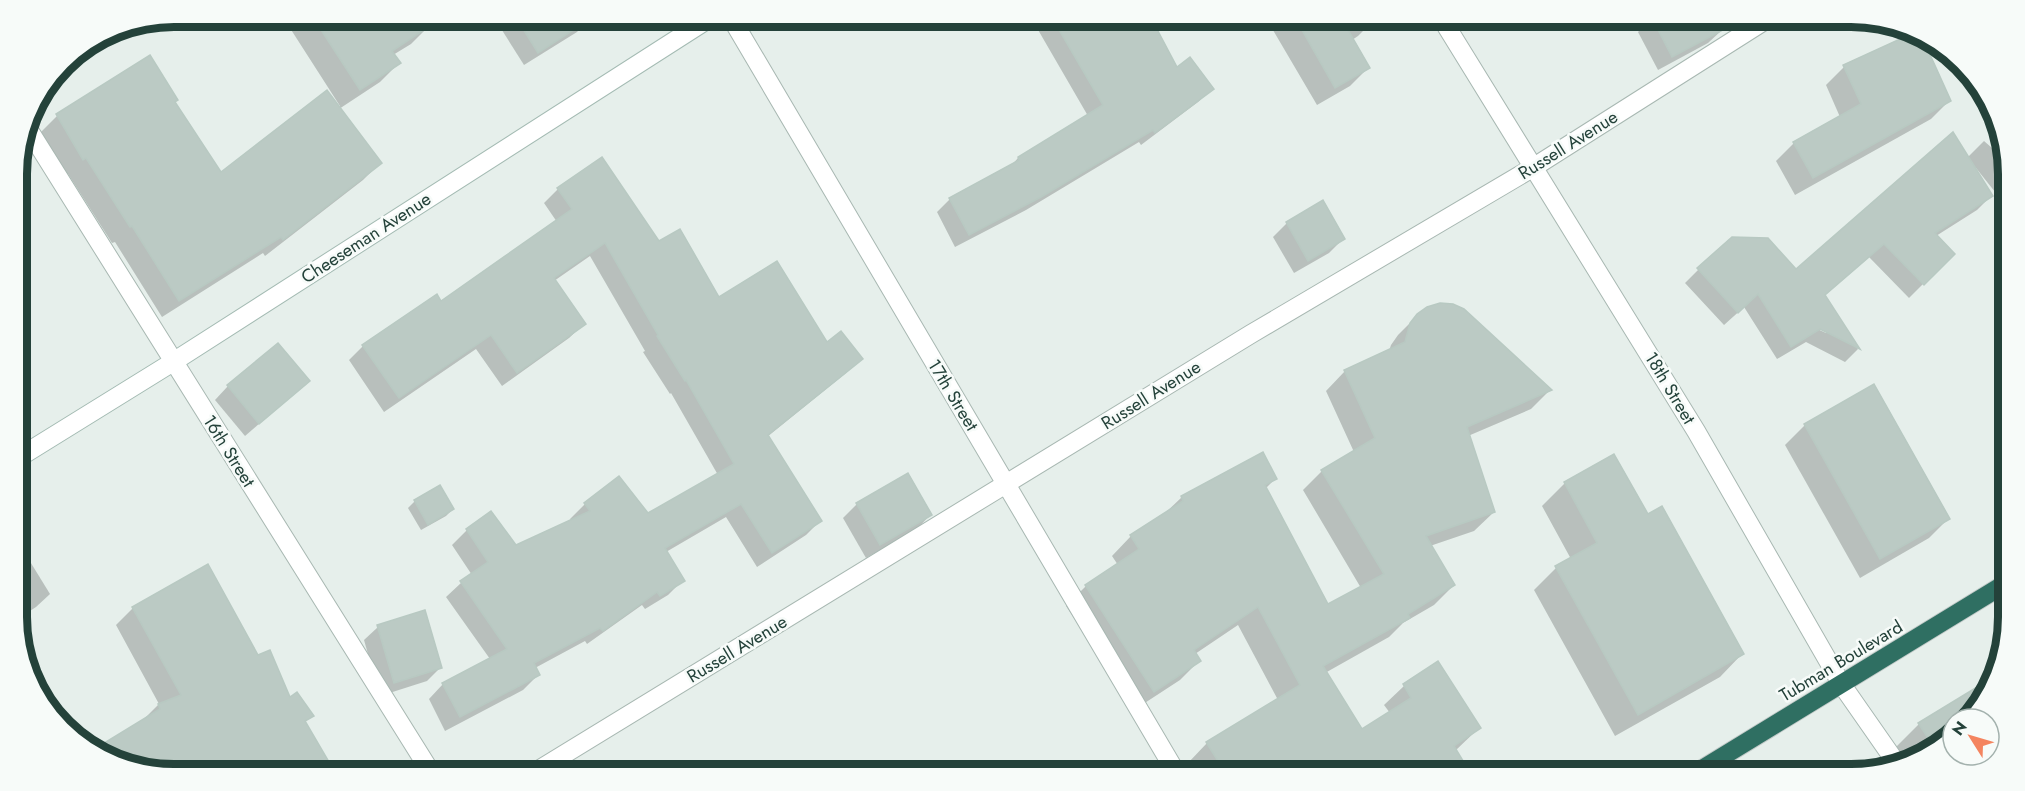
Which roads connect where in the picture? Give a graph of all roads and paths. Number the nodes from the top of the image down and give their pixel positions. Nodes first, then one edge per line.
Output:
1 (696, 27) edge
2 (736, 27) edge
3 (1447, 27) edge
4 (1755, 27) edge
5 (32, 136) edge
6 (1534, 167) junction
7 (173, 362) junction
8 (27, 452) edge
9 (1006, 484) junction
10 (1998, 588) edge
11 (1842, 685) junction
12 (1893, 757) edge
13 (426, 764) edge
14 (548, 764) edge
15 (1171, 764) edge
16 (1711, 764) edge

1 - 7 street, Cheeseman Avenue
2 - 9 street, 17th Street
3 - 6 street, 18th Street
4 - 6 street, Russell Avenue
5 - 7 street, 16th Street
6 - 9 street, Russell Avenue
6 - 11 street, 18th Street
7 - 8 street, Cheeseman Avenue
7 - 13 street, 16th Street
9 - 14 street, Russell Avenue
9 - 15 street, 17th Street
10 - 11 highway, Tubman Boulevard
11 - 12 street, 18th Street
11 - 16 highway, Tubman Boulevard

